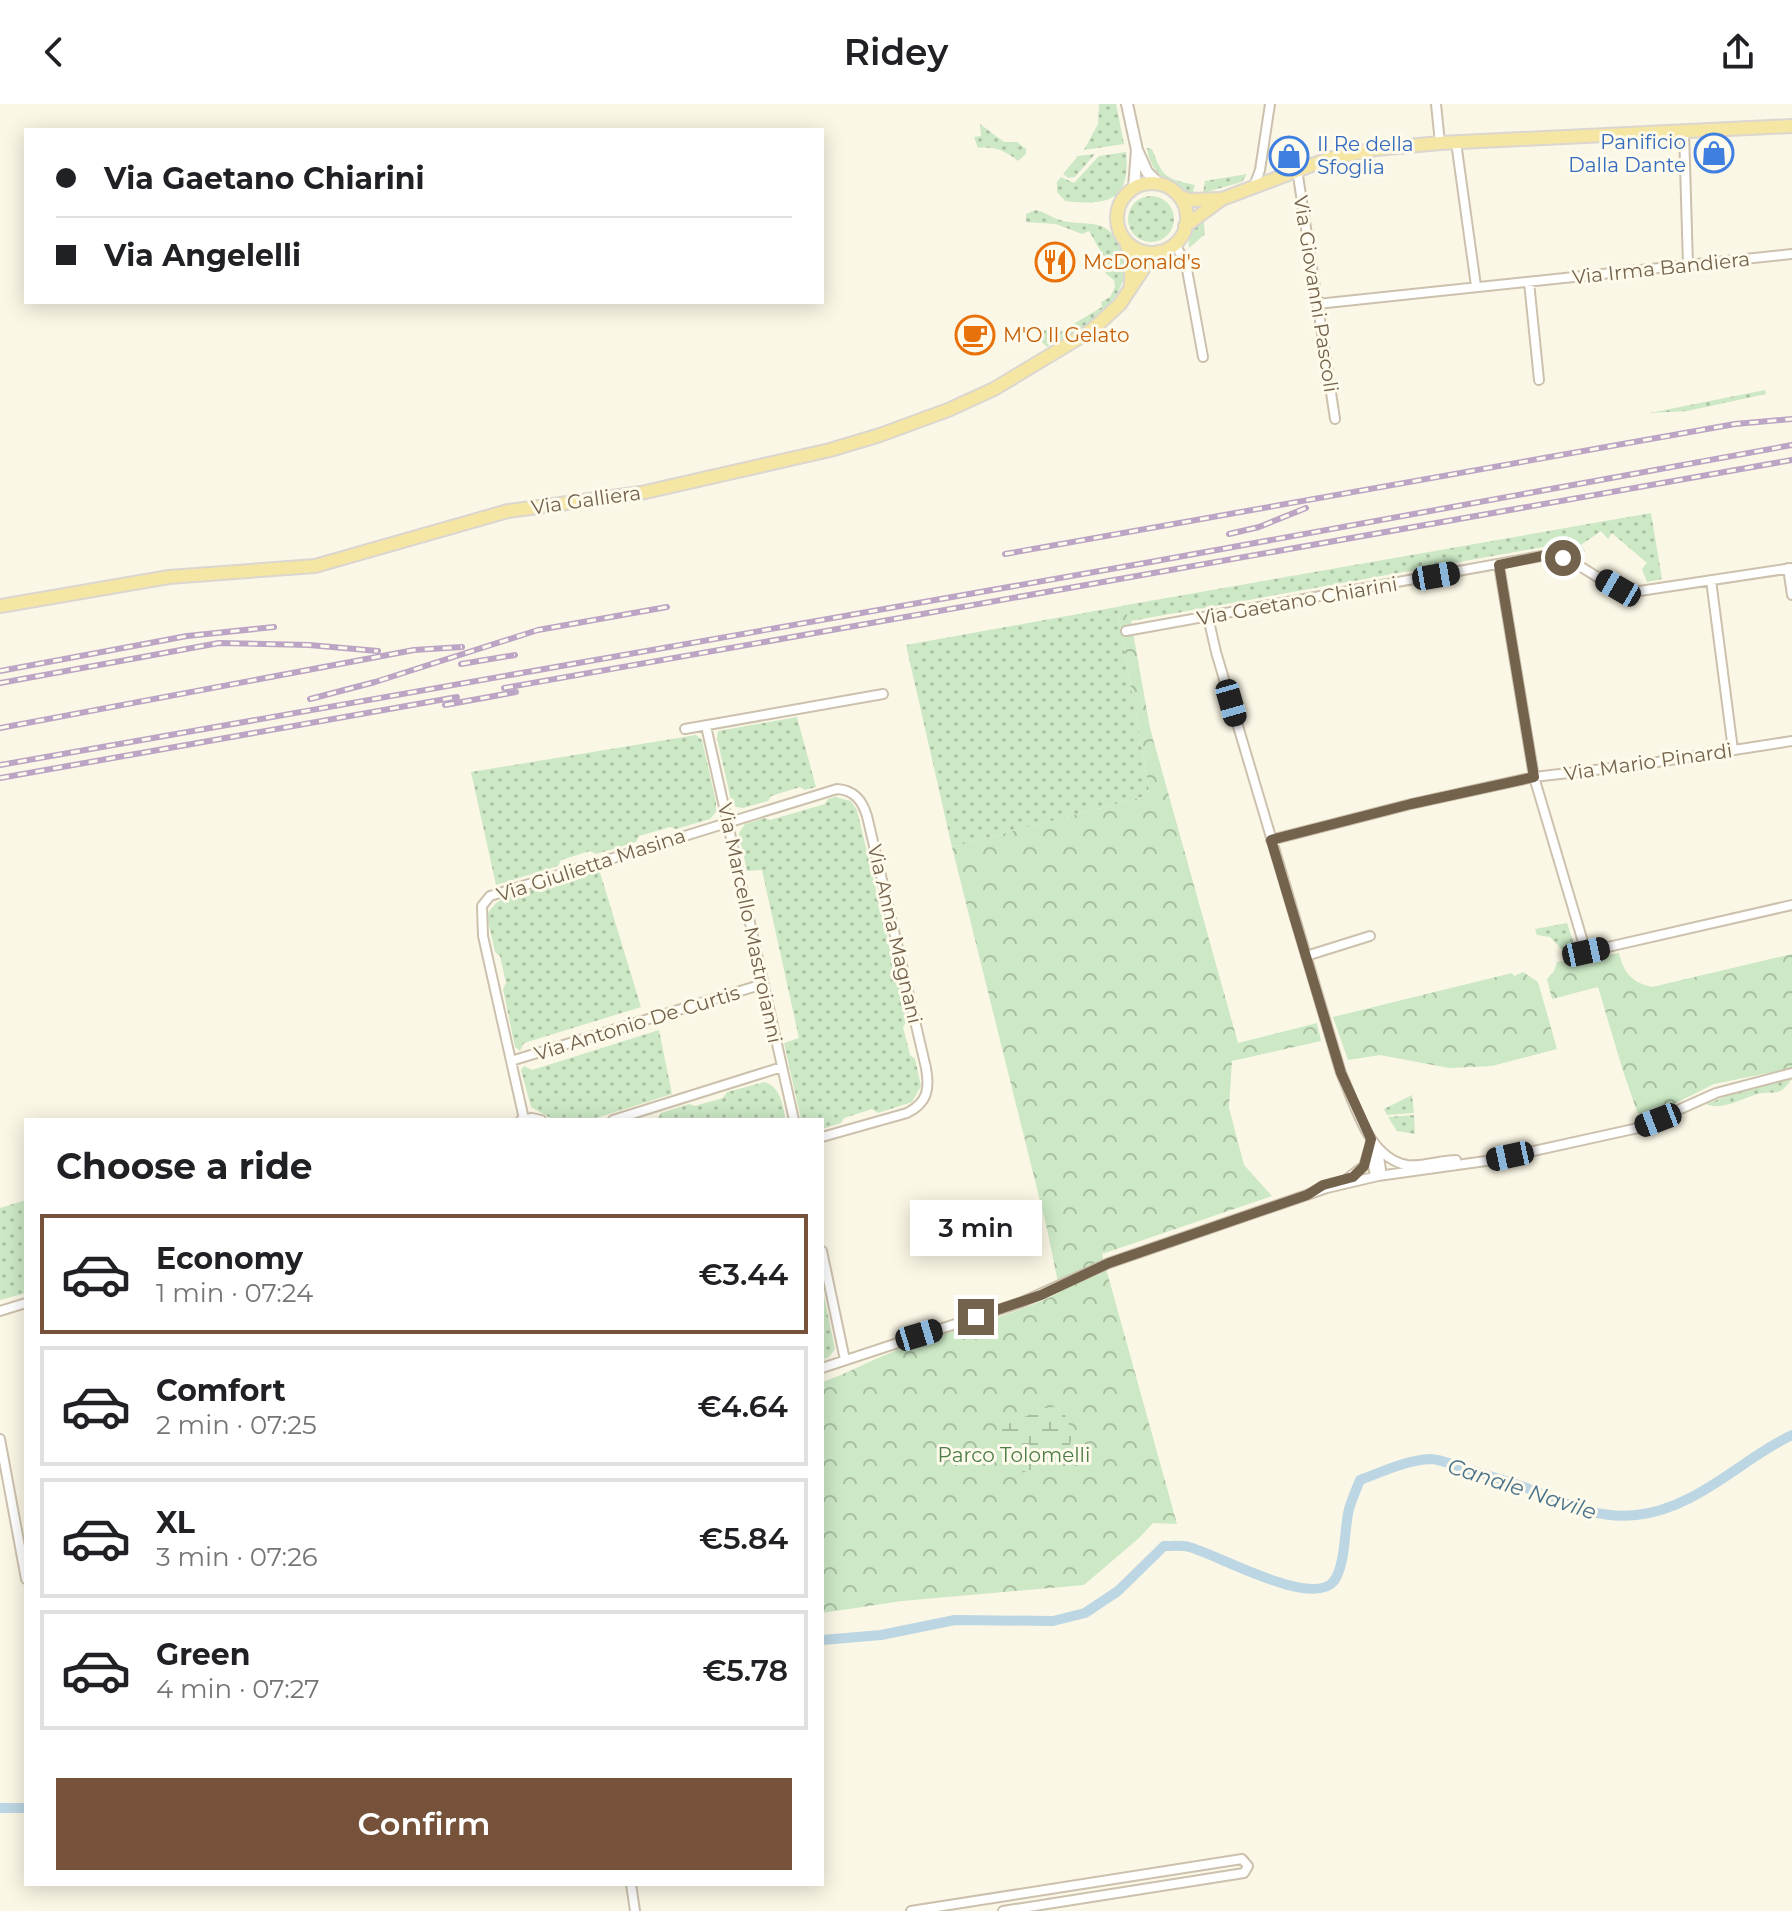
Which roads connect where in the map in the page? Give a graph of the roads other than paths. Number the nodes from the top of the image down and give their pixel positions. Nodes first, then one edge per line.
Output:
1 (1127, 104) edge
2 (1270, 104) edge
3 (1436, 104) edge
4 (1792, 126) edge
5 (1684, 131) junction
6 (1456, 142) junction
7 (1440, 143) junction
8 (1137, 150) junction
9 (1297, 169) junction
10 (1159, 184) junction
11 (1254, 186) junction
12 (1134, 188) junction
13 (1179, 196) junction
14 (1222, 199) junction
15 (1185, 226) junction
16 (1126, 242) junction
17 (1175, 244) junction
18 (1158, 252) junction
19 (1792, 254) edge
20 (1688, 265) junction
21 (1529, 282) junction
22 (1476, 286) junction
23 (1131, 288) junction
24 (1317, 304) junction
25 (1203, 357) dead end
26 (1539, 380) dead end
27 (1335, 419) dead end
28 (1499, 565) junction
29 (1790, 568) edge
30 (1711, 580) junction
31 (1792, 595) edge
32 (0, 606) edge
33 (1208, 617) junction
34 (1126, 631) dead end
35 (883, 694) dead end
36 (706, 726) junction
37 (685, 729) dead end
38 (1792, 741) edge
39 (1733, 750) junction
40 (1534, 777) junction
41 (728, 821) junction
42 (1271, 840) junction
43 (1792, 905) edge
44 (1370, 936) dead end
45 (1306, 956) junction
46 (763, 984) junction
47 (511, 1061) junction
48 (782, 1067) junction
49 (1792, 1073) edge
50 (647, 1109) junction
51 (522, 1118) edge
52 (619, 1118) edge
53 (649, 1118) edge
54 (794, 1118) edge
55 (824, 1136) edge
56 (1373, 1145) junction
57 (1484, 1162) junction
58 (1378, 1176) junction
59 (1307, 1195) junction
60 (824, 1260) edge
61 (24, 1304) edge
62 (0, 1311) edge
63 (845, 1360) junction
64 (824, 1367) edge
65 (0, 1439) edge
66 (24, 1568) edge
67 (631, 1886) edge
68 (1033, 1892) junction
69 (1037, 1908) edge
70 (635, 1911) edge
71 (911, 1911) edge
72 (1003, 1911) edge

1 - 8 street
2 - 11 street
3 - 7 street
4 - 5 main road
5 - 6 main road
5 - 20 street
6 - 7 main road
6 - 22 street
7 - 9 main road
8 - 10 street
8 - 12 street
9 - 11 main road
9 - 24 street, Via Giovanni Pascoli
10 - 12 main road
10 - 13 main road
11 - 14 main road
12 - 16 main road
13 - 14 main road
13 - 15 main road
14 - 15 main road
15 - 17 main road
16 - 18 main road
16 - 23 main road
17 - 18 main road
17 - 25 street
18 - 23 main road, Via Galliera
19 - 20 street, Via Irma Bandiera
20 - 21 street, Via Irma Bandiera
21 - 22 street, Via Irma Bandiera
21 - 26 street
22 - 24 street, Via Irma Bandiera
23 - 32 main road, Via Galliera
24 - 27 street, Via Giovanni Pascoli
28 - 30 street, Via Gaetano Chiarini
28 - 33 street, Via Gaetano Chiarini
28 - 40 street
29 - 30 street, Via Gaetano Chiarini
29 - 31 street
30 - 39 street
33 - 34 street, Via Gaetano Chiarini
33 - 42 street
35 - 36 street
36 - 37 street
36 - 41 street, Via Marcello Mastroianni
38 - 39 street, Via Mario Pinardi
39 - 40 street, Via Mario Pinardi
40 - 42 street, Via Mario Pinardi
40 - 43 street
41 - 46 street, Via Marcello Mastroianni
41 - 47 street, Via Giulietta Masina
41 - 55 street, Via Anna Magnani
42 - 45 street
44 - 45 street
45 - 56 street
46 - 47 street, Via Antonio De Curtis
46 - 48 street, Via Marcello Mastroianni
47 - 51 street, Via Giulietta Masina
48 - 50 street
48 - 54 street, Via Marcello Mastroianni
49 - 57 street
50 - 52 street
50 - 53 street
56 - 57 street
56 - 58 street
56 - 59 street
57 - 58 street
58 - 59 street
59 - 63 street
60 - 63 street
61 - 62 street
63 - 64 street
65 - 66 street
67 - 70 street
68 - 69 street
68 - 69 street
68 - 71 street
69 - 72 street

